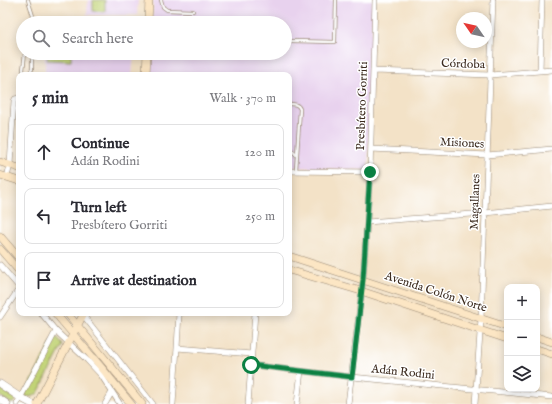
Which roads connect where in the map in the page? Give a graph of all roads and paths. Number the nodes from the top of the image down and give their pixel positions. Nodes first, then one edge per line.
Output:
1 (28, 0) edge
2 (149, 0) edge
3 (161, 0) edge
4 (336, 0) edge
5 (375, 0) edge
6 (493, 0) edge
7 (542, 0) edge
8 (193, 11) dead end
9 (33, 16) edge
10 (148, 16) edge
11 (292, 41) dead end
12 (24, 60) edge
13 (32, 60) edge
14 (147, 60) edge
15 (552, 70) edge
16 (374, 71) junction
17 (540, 71) junction
18 (23, 72) edge
19 (31, 72) edge
20 (146, 72) edge
21 (490, 75) junction
22 (16, 99) edge
23 (292, 104) edge
24 (371, 149) junction
25 (552, 149) edge
26 (292, 150) edge
27 (487, 155) junction
28 (297, 156) junction
29 (0, 162) edge
30 (10, 165) junction
31 (16, 167) edge
32 (292, 170) edge
33 (296, 171) junction
34 (370, 172) junction
35 (3, 176) edge
36 (16, 180) edge
37 (552, 206) edge
38 (484, 213) junction
39 (367, 222) junction
40 (0, 236) edge
41 (0, 249) edge
42 (16, 255) edge
43 (292, 257) edge
44 (0, 265) edge
45 (16, 268) edge
46 (292, 271) edge
47 (363, 280) junction
48 (16, 284) edge
49 (361, 291) junction
50 (16, 293) edge
51 (44, 316) edge
52 (58, 316) edge
53 (70, 316) edge
54 (82, 316) edge
55 (85, 316) edge
56 (179, 316) edge
57 (255, 316) edge
58 (0, 317) edge
59 (481, 318) junction
60 (78, 325) junction
61 (504, 326) edge
62 (56, 331) junction
63 (480, 331) junction
64 (73, 334) junction
65 (504, 338) edge
66 (540, 338) edge
67 (552, 342) edge
68 (69, 343) junction
69 (177, 348) junction
70 (540, 350) edge
71 (252, 354) junction
72 (552, 354) edge
73 (251, 365) junction
74 (301, 371) junction
75 (352, 377) junction
76 (0, 384) edge
77 (476, 390) junction
78 (112, 392) junction
79 (552, 397) edge
80 (0, 399) edge
81 (19, 401) edge
82 (7, 404) edge
83 (32, 404) edge
84 (37, 404) edge
85 (105, 404) edge
86 (120, 404) edge
87 (131, 404) edge
88 (142, 404) edge
89 (153, 404) edge
90 (173, 404) edge
91 (248, 404) edge
92 (297, 404) edge
93 (348, 404) edge
94 (475, 404) edge

1 - 9 lane
2 - 10 main road
3 - 8 lane
4 - 11 lane
5 - 16 street, Presbítero Gorriti
6 - 21 street, Magallanes
7 - 17 street
12 - 18 lane
13 - 19 lane
14 - 20 main road
15 - 17 street, Córdoba
16 - 21 street, Córdoba
16 - 24 street, Presbítero Gorriti
17 - 21 street, Córdoba
21 - 27 street, Magallanes
22 - 30 street
23 - 28 lane
24 - 27 street, Misiones
24 - 34 street, Presbítero Gorriti
25 - 27 street, Misiones
26 - 28 lane
27 - 38 street, Magallanes
28 - 33 lane
29 - 30 main road
30 - 31 main road
30 - 35 street
32 - 33 street
33 - 34 street
34 - 39 street, Presbítero Gorriti
35 - 36 main road
37 - 38 street
38 - 39 street
38 - 59 street, Magallanes
39 - 47 street, Presbítero Gorriti
40 - 42 main road
41 - 45 main road
43 - 47 main road, Avenida Colón Norte
44 - 48 street
46 - 49 main road, Avenida Colón Norte
47 - 49 street, Presbítero Gorriti
47 - 59 main road, Avenida Colón Norte
49 - 63 main road, Avenida Colón Norte
49 - 75 street, Presbítero Gorriti
50 - 58 street
51 - 62 street
52 - 64 main road
53 - 60 main road
54 - 60 main road
55 - 89 street
56 - 69 street
57 - 71 street
59 - 61 main road, Avenida Colón Norte
59 - 63 street, Magallanes
60 - 64 main road
60 - 88 main road
62 - 68 street
62 - 81 street
63 - 65 main road, Avenida Colón Norte
63 - 77 street, Magallanes
64 - 68 main road
64 - 87 main road
66 - 67 main road
68 - 78 street
68 - 84 main road
69 - 71 street
69 - 90 street
70 - 72 main road
71 - 73 street
73 - 74 street, Adán Rodini
73 - 91 street
74 - 75 street, Adán Rodini
74 - 92 street
75 - 77 street, Adán Rodini
75 - 93 street, Presbítero Gorriti
76 - 81 street
77 - 79 street, Adán Rodini
77 - 94 street, Magallanes
78 - 85 street
78 - 86 street
80 - 82 street
81 - 83 street

